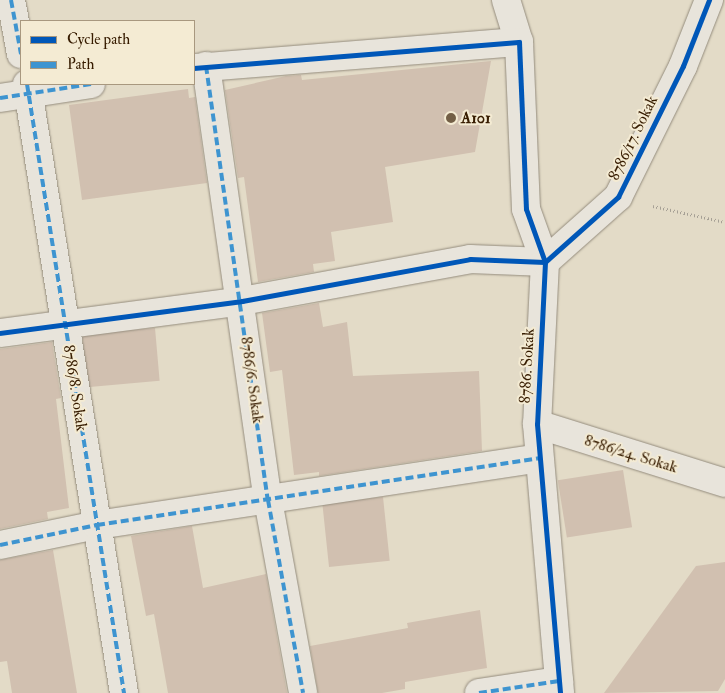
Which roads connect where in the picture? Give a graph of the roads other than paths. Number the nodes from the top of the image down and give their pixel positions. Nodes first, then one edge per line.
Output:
1 (11, 0) edge
2 (506, 0) edge
3 (709, 0) edge
4 (519, 42) junction
5 (20, 49) edge
6 (200, 67) edge
7 (78, 85) edge
8 (28, 89) edge
9 (0, 98) edge
10 (545, 262) junction
11 (242, 301) junction
12 (65, 324) junction
13 (0, 333) edge
14 (537, 424) junction
15 (539, 458) junction
16 (725, 483) edge
17 (268, 500) junction
18 (97, 525) junction
19 (0, 545) edge
20 (560, 687) edge
21 (124, 693) edge
22 (303, 693) edge
23 (479, 693) edge

1 - 5 street
2 - 4 street, 8786. Sokak
3 - 10 street, 8786/17. Sokak
4 - 6 street
4 - 10 street, 8786. Sokak
6 - 11 street, 8786/6. Sokak
7 - 8 street
8 - 9 street
8 - 12 street, 8786/8. Sokak
10 - 11 street
10 - 14 street, 8786. Sokak
11 - 12 street
11 - 17 street, 8786/6. Sokak
12 - 13 street
12 - 18 street, 8786/8. Sokak
14 - 15 street, 8786. Sokak
14 - 16 street, 8786/24. Sokak
15 - 17 street
15 - 20 street, 8786. Sokak
17 - 18 street
17 - 22 street, 8786/6. Sokak
18 - 19 street
18 - 21 street, 8786/8. Sokak
20 - 23 street

